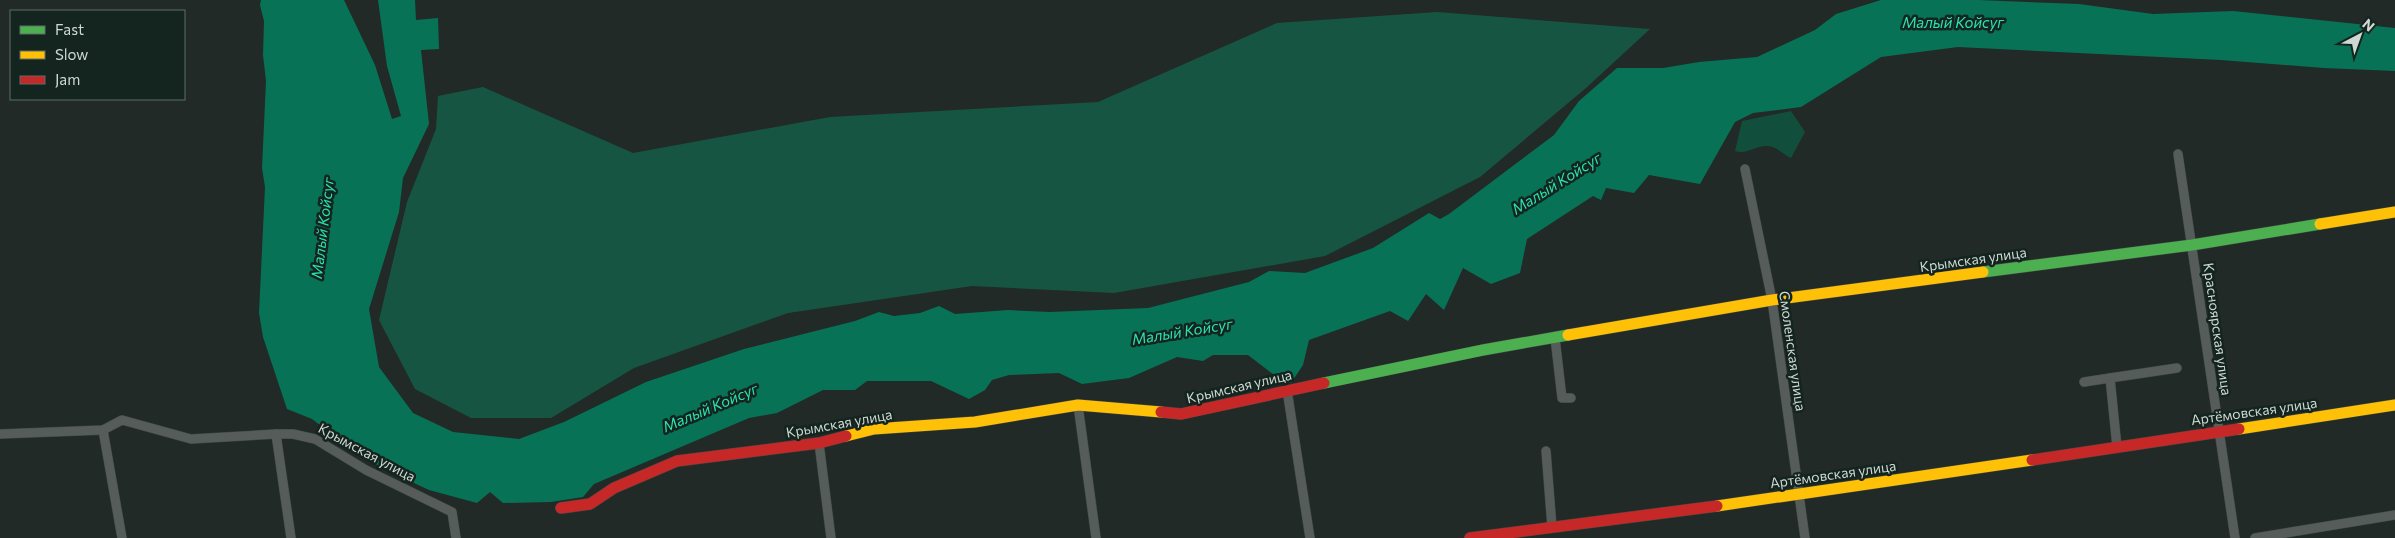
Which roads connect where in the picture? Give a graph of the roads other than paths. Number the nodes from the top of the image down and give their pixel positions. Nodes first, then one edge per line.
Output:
1 (2178, 154) dead end
2 (1745, 169) dead end
3 (2395, 212) edge
4 (2192, 245) junction
5 (1772, 300) junction
6 (1555, 338) junction
7 (2177, 368) dead end
8 (2110, 378) junction
9 (2084, 382) dead end
10 (1287, 390) junction
11 (1571, 398) dead end
12 (2395, 405) edge
13 (1078, 406) junction
14 (103, 430) junction
15 (2219, 431) junction
16 (0, 434) edge
17 (276, 434) junction
18 (819, 443) junction
19 (2116, 447) junction
20 (1546, 451) dead end
21 (1799, 495) junction
22 (560, 508) dead end
23 (2395, 515) edge
24 (1552, 527) junction
25 (122, 538) edge
26 (291, 538) edge
27 (456, 538) edge
28 (831, 538) edge
29 (1096, 538) edge
30 (1310, 538) edge
31 (1470, 538) edge
32 (1805, 538) edge
33 (2235, 538) edge
34 (2256, 538) edge

1 - 4 street, Красноярская улица
2 - 5 street, Смоленская улица
3 - 4 street, Крымская улица
4 - 5 street, Крымская улица
4 - 15 street, Красноярская улица
5 - 6 street, Крымская улица
5 - 21 street, Смоленская улица
6 - 10 street, Крымская улица
6 - 11 street
7 - 8 street
8 - 9 street
8 - 19 street
10 - 13 street, Крымская улица
10 - 30 street
12 - 15 street, Артёмовская улица
13 - 18 street, Крымская улица
13 - 29 street
14 - 16 street, Крымская улица
14 - 17 street, Крымская улица
14 - 25 street
15 - 19 street, Артёмовская улица
15 - 33 street, Красноярская улица
17 - 26 street
17 - 27 street, Крымская улица
18 - 22 street, Крымская улица
18 - 28 street
19 - 21 street, Артёмовская улица
20 - 24 street
21 - 24 street, Артёмовская улица
21 - 32 street, Смоленская улица
23 - 34 street
24 - 31 street, Артёмовская улица

